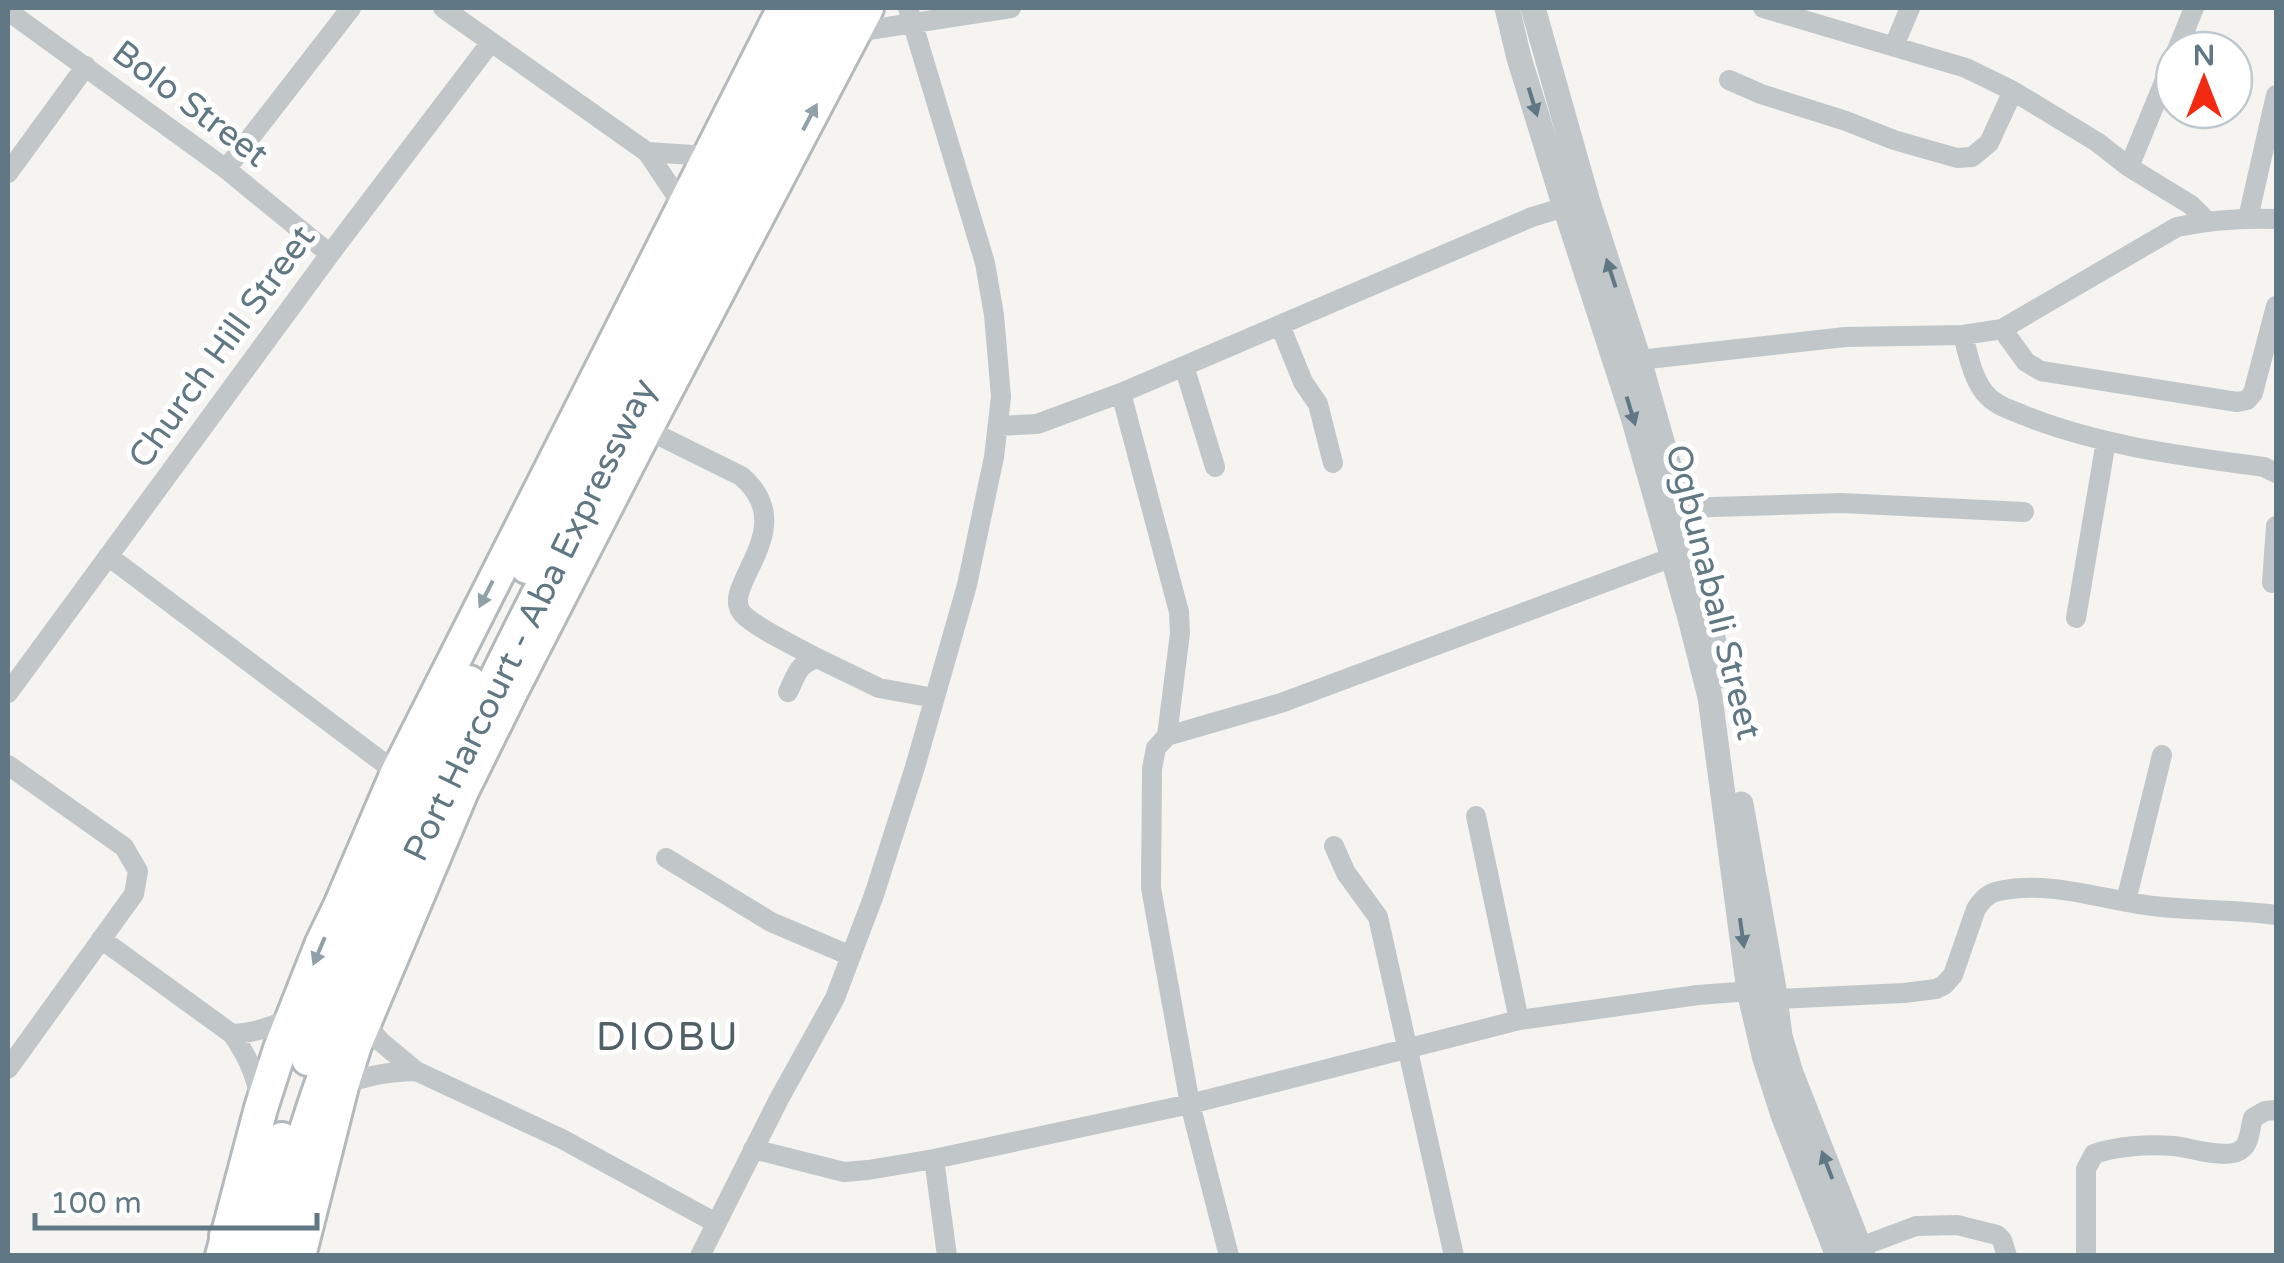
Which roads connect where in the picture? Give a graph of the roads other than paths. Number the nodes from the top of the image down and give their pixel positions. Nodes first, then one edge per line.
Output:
1 (350, 8) edge
2 (443, 8) edge
3 (784, 8) edge
4 (810, 8) edge
5 (1011, 8) edge
6 (1507, 8) edge
7 (1533, 8) edge
8 (1763, 8) edge
9 (1910, 8) edge
10 (8, 11) edge
11 (911, 14) edge
12 (854, 16) edge
13 (491, 42) junction
14 (1894, 46) junction
15 (86, 66) junction
16 (794, 67) junction
17 (1730, 80) dead end
18 (2013, 91) junction
19 (2276, 96) edge
20 (2154, 106) edge
21 (647, 152) junction
22 (708, 156) junction
23 (2129, 167) junction
24 (226, 169) junction
25 (8, 173) edge
26 (683, 206) junction
27 (1565, 207) junction
28 (2248, 218) junction
29 (2276, 219) edge
30 (2207, 221) junction
31 (330, 254) junction
32 (2276, 306) edge
33 (1280, 325) junction
34 (2002, 329) junction
35 (1963, 334) junction
36 (1638, 360) junction
37 (1184, 366) junction
38 (1121, 393) junction
39 (998, 426) junction
40 (646, 429) junction
41 (2106, 441) junction
42 (1333, 463) dead end
43 (1216, 467) dead end
44 (2276, 473) edge
45 (1680, 508) junction
46 (2024, 512) dead end
47 (2276, 526) edge
48 (108, 556) junction
49 (1672, 557) junction
50 (2272, 584) dead end
51 (2076, 618) dead end
52 (818, 658) junction
53 (788, 692) dead end
54 (8, 693) edge
55 (934, 698) junction
56 (1167, 736) junction
57 (2162, 756) dead end
58 (8, 765) edge
59 (397, 773) junction
60 (1476, 816) dead end
61 (1334, 846) dead end
62 (666, 858) dead end
63 (2126, 902) junction
64 (2276, 914) edge
65 (101, 939) junction
66 (851, 956) junction
67 (1766, 993) junction
68 (292, 1017) junction
69 (1519, 1020) junction
70 (364, 1022) junction
71 (232, 1034) junction
72 (1408, 1048) junction
73 (8, 1069) edge
74 (416, 1071) junction
75 (333, 1079) junction
76 (1190, 1104) junction
77 (2276, 1110) edge
78 (274, 1118) junction
79 (753, 1149) junction
80 (934, 1160) junction
81 (716, 1223) junction
82 (233, 1249) edge
83 (292, 1253) edge
84 (1854, 1253) edge
85 (705, 1254) edge
86 (947, 1256) edge
87 (1229, 1256) edge
88 (1454, 1256) edge
89 (2007, 1256) edge
90 (2086, 1256) edge

1 - 24 street
2 - 13 street
3 - 22 main road
4 - 16 main road, Port Harcourt - Aba Expressway
5 - 11 street
6 -> 27 street, Ogbunabali Street
36 -> 7 street, Ogbunabali Street
8 - 14 street
9 - 14 street
10 - 15 street, Bolo Street
11 - 12 street
11 - 39 street
12 - 16 main road, Port Harcourt - Aba Expressway
40 -> 12 main road
13 - 21 street
13 - 31 street, Church Hill Street
14 - 18 street
15 - 24 street, Bolo Street
15 - 25 street
16 - 75 main road, Port Harcourt - Aba Expressway
16 - 78 main road, Port Harcourt - Aba Expressway
17 - 18 street
18 - 23 street
19 - 28 street
20 - 23 street
21 - 22 street
21 - 26 street
22 - 26 main road
23 - 30 street
24 - 31 street, Bolo Street
26 -> 59 main road
27 - 33 street
27 -> 49 street, Ogbunabali Street
28 - 29 street
28 - 30 street
30 - 34 street
31 - 48 street, Church Hill Street
32 - 34 street
33 - 37 street
33 - 42 street
34 - 35 street
35 - 36 street
35 - 41 street
36 - 45 street, Ogbunabali Street
37 - 38 street
37 - 43 street
38 - 39 street
38 - 56 street
39 - 55 street
40 - 52 street
40 - 70 main road
41 - 44 street
41 - 51 street
45 - 46 street
45 - 67 street, Ogbunabali Street
47 - 50 street
48 - 54 street, Church Hill Street
48 - 59 street
49 - 56 street
49 -> 67 street, Ogbunabali Street
52 - 53 street
52 - 55 street
55 - 66 street
56 - 76 street
57 - 63 street
58 - 65 street
59 -> 68 main road
60 - 69 street
61 - 72 street
62 - 66 street
63 - 64 street
63 - 67 street
65 - 71 street
65 - 73 street
66 - 79 street
67 - 69 street
67 - 84 street, Ogbunabali Street
68 - 71 street
68 - 78 main road
69 - 72 street
70 - 74 street
70 - 75 main road
71 - 78 street
72 - 76 street
72 - 88 street
74 - 75 street
74 - 81 street
75 - 83 main road, Port Harcourt - Aba Expressway
76 - 80 street
76 - 87 street
77 - 90 street
78 - 82 main road
79 - 80 street
79 - 81 street
80 - 86 street
81 - 85 street
84 - 89 street

